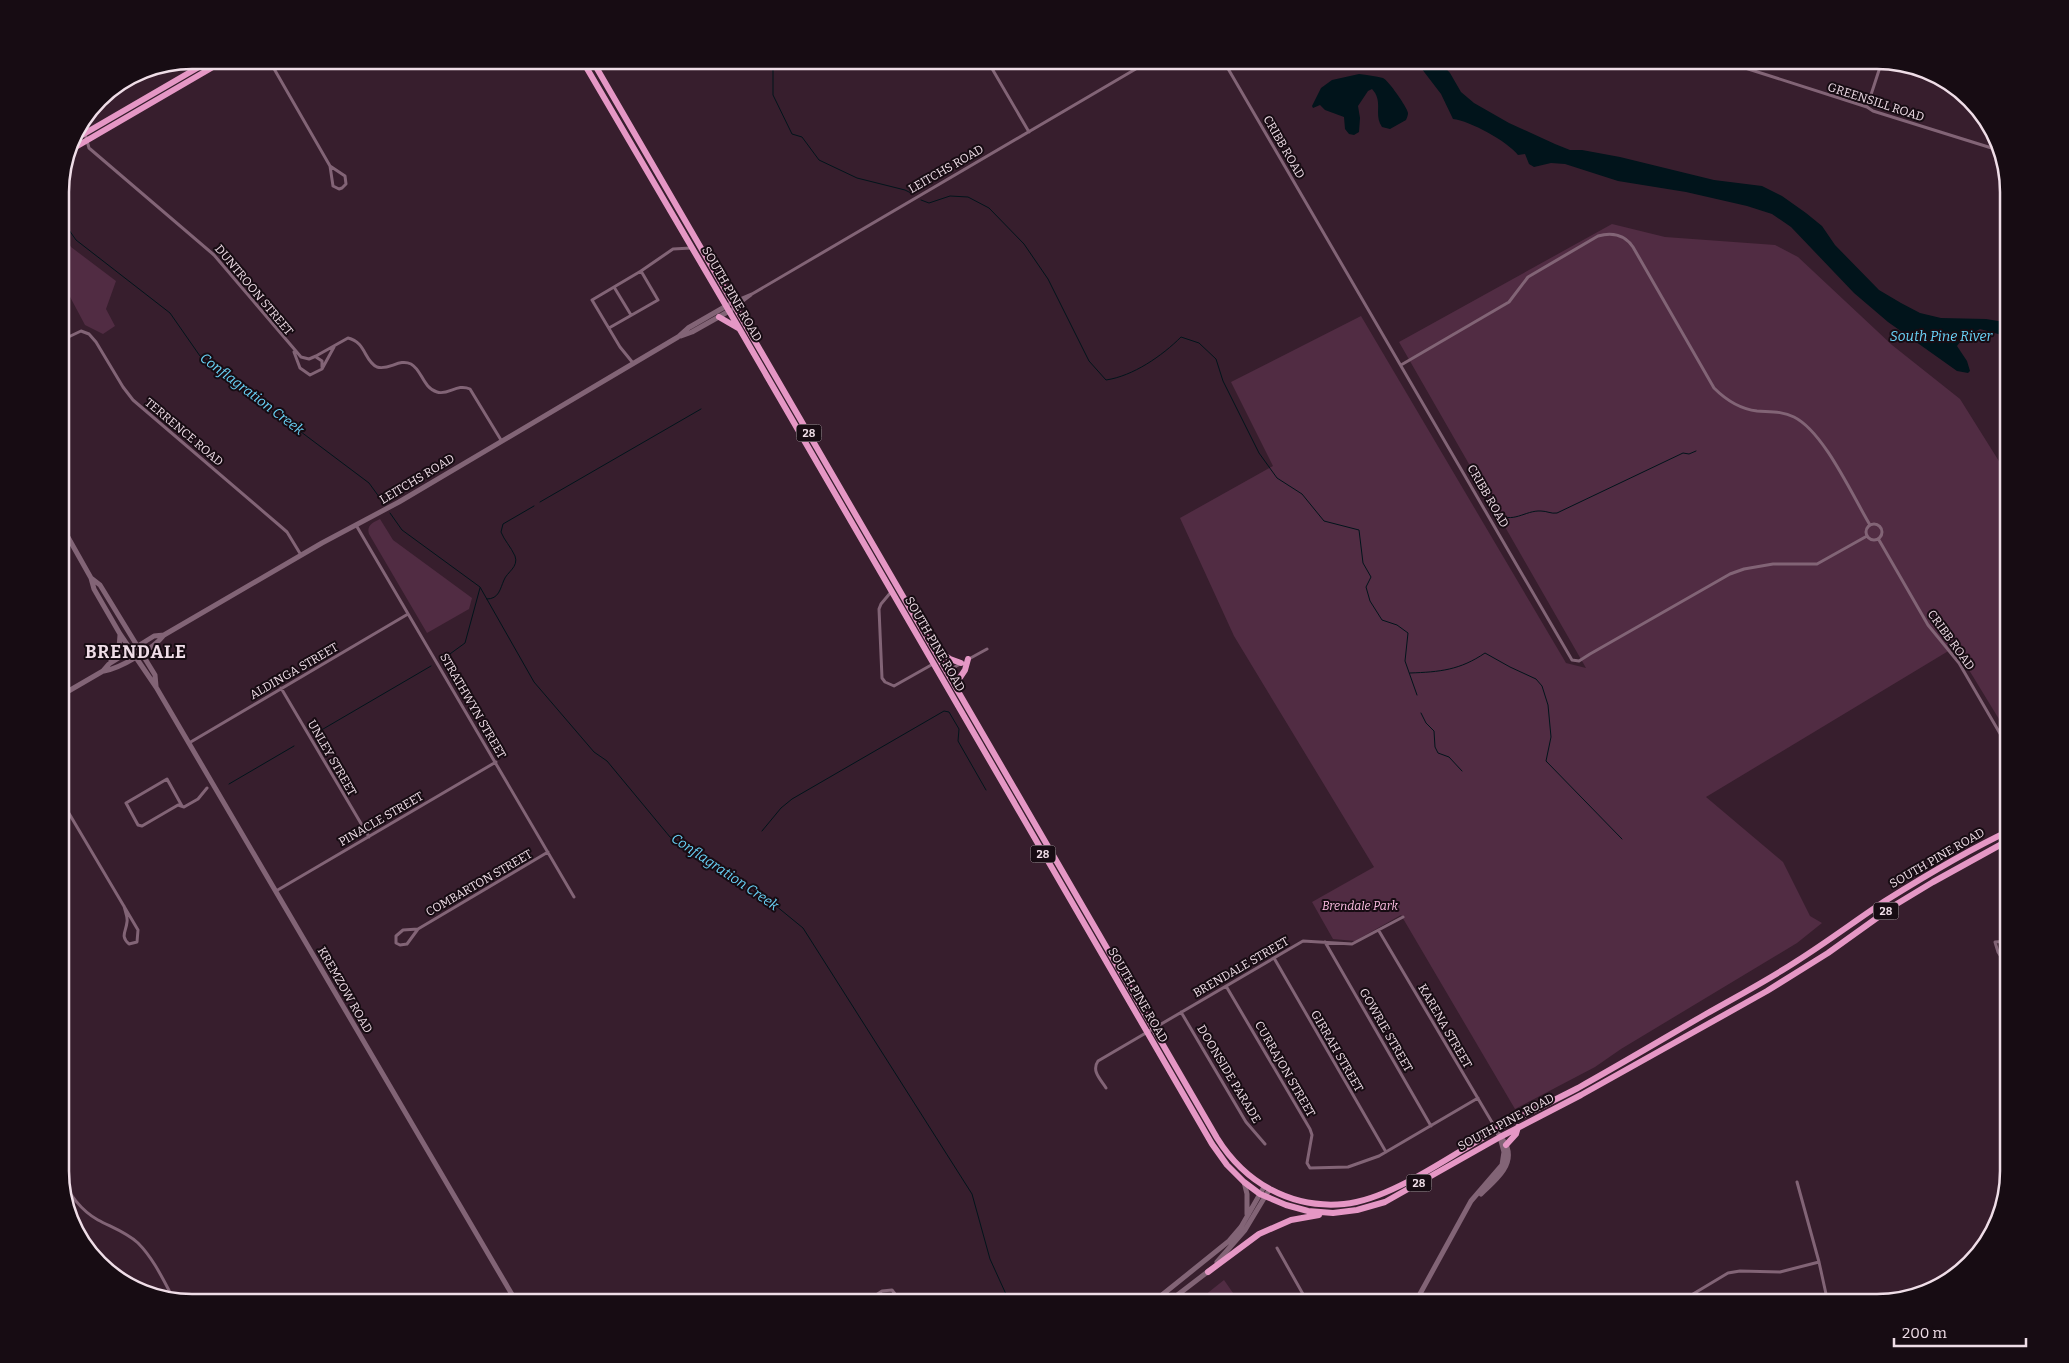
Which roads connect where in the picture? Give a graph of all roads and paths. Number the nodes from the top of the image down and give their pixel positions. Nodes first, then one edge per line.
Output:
1 (196, 69) edge
2 (210, 69) edge
3 (274, 69) edge
4 (587, 69) edge
5 (597, 69) edge
6 (992, 69) edge
7 (1136, 69) edge
8 (1228, 69) edge
9 (1748, 69) edge
10 (1879, 69) edge
11 (1867, 107) junction
12 (86, 132) junction
13 (1029, 132) junction
14 (83, 134) edge
15 (87, 141) junction
16 (77, 147) edge
17 (1993, 148) edge
18 (330, 166) junction
19 (692, 248) junction
20 (641, 271) junction
21 (614, 287) junction
22 (734, 305) junction
23 (727, 308) junction
24 (631, 315) junction
25 (719, 316) junction
26 (609, 328) junction
27 (739, 328) junction
28 (678, 336) junction
29 (69, 337) edge
30 (336, 345) junction
31 (294, 350) junction
32 (316, 356) junction
33 (633, 363) junction
34 (1401, 365) junction
35 (322, 369) junction
36 (799, 416) junction
37 (792, 420) junction
38 (501, 440) junction
39 (842, 490) junction
40 (835, 494) junction
41 (356, 525) junction
42 (1870, 525) junction
43 (1867, 536) junction
44 (69, 539) edge
45 (1879, 540) junction
46 (301, 555) junction
47 (91, 578) junction
48 (891, 592) junction
49 (408, 614) junction
50 (120, 634) junction
51 (164, 635) junction
52 (137, 647) junction
53 (934, 648) junction
54 (986, 649) dead end
55 (131, 651) junction
56 (141, 653) junction
57 (135, 657) junction
58 (968, 659) junction
59 (961, 663) junction
60 (109, 664) junction
61 (933, 664) junction
62 (103, 671) junction
63 (947, 671) junction
64 (940, 676) junction
65 (955, 685) junction
66 (156, 687) junction
67 (281, 688) junction
68 (69, 691) edge
69 (2000, 734) edge
70 (189, 743) junction
71 (496, 762) junction
72 (207, 788) dead end
73 (182, 806) junction
74 (69, 813) edge
75 (2000, 836) edge
76 (369, 837) junction
77 (2000, 845) edge
78 (548, 852) junction
79 (276, 891) junction
80 (574, 897) dead end
81 (124, 906) junction
82 (1403, 917) dead end
83 (418, 929) junction
84 (1379, 931) junction
85 (1325, 942) junction
86 (2000, 942) edge
87 (2000, 955) edge
88 (1274, 958) junction
89 (1226, 986) junction
90 (1181, 1012) junction
91 (1150, 1030) junction
92 (1106, 1088) dead end
93 (1478, 1098) junction
94 (1431, 1126) junction
95 (1518, 1127) junction
96 (1496, 1130) junction
97 (1500, 1137) junction
98 (1265, 1144) dead end
99 (1506, 1145) junction
100 (1386, 1152) junction
101 (1244, 1182) junction
102 (1797, 1182) dead end
103 (1266, 1188) junction
104 (71, 1194) edge
105 (1262, 1195) junction
106 (1333, 1213) junction
107 (1464, 1214) junction
108 (1247, 1217) junction
109 (1277, 1248) dead end
110 (1820, 1262) junction
111 (1208, 1272) junction
112 (169, 1292) edge
113 (512, 1294) edge
114 (878, 1294) edge
115 (895, 1294) edge
116 (1164, 1294) edge
117 (1179, 1294) edge
118 (1303, 1294) edge
119 (1420, 1294) edge
120 (1693, 1294) edge
121 (1826, 1294) edge

1 - 12 highway
2 - 15 highway
3 - 18 street
4 - 19 highway, SOUTH PINE ROAD / 28
5 - 22 highway, SOUTH PINE ROAD / 28
6 - 13 street
7 - 13 street, LEITCHS ROAD
8 - 34 street, CRIBB ROAD
9 - 11 street, GREENSILL ROAD
10 - 11 street
11 - 17 street, GREENSILL ROAD
12 - 14 highway
12 - 15 street
13 - 22 street, LEITCHS ROAD
15 - 16 highway
15 - 31 street, DUNTROON STREET
18 - 18 street
19 - 20 street
19 - 23 highway, SOUTH PINE ROAD / 28
20 - 21 street
20 - 24 street
21 - 24 street
21 - 26 street
22 - 23 street, LEITCHS ROAD
22 - 36 highway, SOUTH PINE ROAD / 28
23 - 25 street, LEITCHS ROAD
23 - 27 highway, SOUTH PINE ROAD / 28
23 - 28 street, LEITCHS ROAD
24 - 26 street
25 - 27 highway
25 - 28 street, LEITCHS ROAD
26 - 33 street
27 - 37 highway, SOUTH PINE ROAD / 28
28 - 33 street, LEITCHS ROAD
29 - 46 street, TERRENCE ROAD
30 - 32 street
30 - 35 street
30 - 38 street
31 - 32 street, DUNTROON STREET
31 - 35 street
32 - 35 street
33 - 38 street, LEITCHS ROAD
34 - 42 street
34 - 43 street, CRIBB ROAD
36 - 37 highway
36 - 39 highway, SOUTH PINE ROAD / 28
37 - 40 highway, SOUTH PINE ROAD / 28
38 - 41 street, LEITCHS ROAD
39 - 40 highway
39 - 53 highway, SOUTH PINE ROAD / 28
40 - 48 highway, SOUTH PINE ROAD / 28
41 - 46 street, LEITCHS ROAD
41 - 49 street, STRATHWYN STREET
42 - 43 street
42 - 45 street
43 - 45 street
44 - 47 street, KREMZOW ROAD
45 - 69 street, CRIBB ROAD
46 - 51 street, LEITCHS ROAD
47 - 50 street, KREMZOW ROAD
47 - 52 street, KREMZOW ROAD
48 - 61 highway, SOUTH PINE ROAD / 28
48 - 61 street
49 - 67 street, ALDINGA STREET
49 - 71 street, STRATHWYN STREET
50 - 55 street, KREMZOW ROAD
50 - 60 street
51 - 52 street, LEITCHS ROAD
51 - 56 street, LEITCHS ROAD
52 - 55 street, LEITCHS ROAD
52 - 56 street, KREMZOW ROAD
53 - 59 highway
53 - 63 highway, SOUTH PINE ROAD / 28
54 - 58 street
55 - 57 street, KREMZOW ROAD
55 - 60 street, LEITCHS ROAD
56 - 57 street, LEITCHS ROAD
56 - 66 street, KREMZOW ROAD
57 - 62 street, LEITCHS ROAD
57 - 66 street, KREMZOW ROAD
58 - 59 street
58 - 65 highway
59 - 63 street
60 - 62 street, LEITCHS ROAD
61 - 64 highway, SOUTH PINE ROAD / 28
62 - 68 street, LEITCHS ROAD
63 - 64 street
63 - 65 highway, SOUTH PINE ROAD / 28
64 - 91 highway, SOUTH PINE ROAD / 28
65 - 91 highway, SOUTH PINE ROAD / 28
66 - 70 street, KREMZOW ROAD
67 - 70 street, ALDINGA STREET
67 - 76 street, UNLEY STREET
70 - 79 street, KREMZOW ROAD
71 - 76 street, PINACLE STREET
71 - 78 street, STRATHWYN STREET
72 - 73 street
73 - 73 street
74 - 81 street
75 - 96 highway, SOUTH PINE ROAD / 28
76 - 79 street, PINACLE STREET
77 - 95 highway, SOUTH PINE ROAD / 28
78 - 80 street, STRATHWYN STREET
78 - 83 street, COMBARTON STREET
79 - 113 street, KREMZOW ROAD
81 - 81 street
82 - 84 street, BRENDALE STREET
83 - 83 street, COMBARTON STREET
84 - 85 street, BRENDALE STREET
84 - 93 street, KARENA STREET
85 - 88 street, BRENDALE STREET
85 - 94 street, GOWRIE STREET
86 - 87 street
88 - 89 street, BRENDALE STREET
88 - 100 street, GIRRAH STREET
89 - 90 street, BRENDALE STREET
89 - 100 street, CURRAJON STREET
90 - 91 street, BRENDALE STREET
90 - 98 street, DOONSIDE PARADE
91 - 92 street, BRENDALE STREET
91 - 101 highway, SOUTH PINE ROAD / 28
91 - 103 highway, SOUTH PINE ROAD / 28
93 - 94 street
93 - 96 street, KARENA STREET
94 - 100 street
95 - 97 highway, SOUTH PINE ROAD / 28
95 - 99 highway
96 - 97 street
96 - 103 highway, SOUTH PINE ROAD / 28
97 - 99 street
97 - 106 highway, SOUTH PINE ROAD / 28
97 - 107 street
99 - 107 street
101 - 105 highway, SOUTH PINE ROAD / 28
101 - 108 street
102 - 110 street
103 - 105 street
104 - 112 street
105 - 106 highway, SOUTH PINE ROAD / 28
105 - 108 street
105 - 111 street
106 - 111 highway
107 - 119 street
108 - 116 street
109 - 118 street
110 - 120 street
110 - 121 street
111 - 117 street
114 - 115 street

